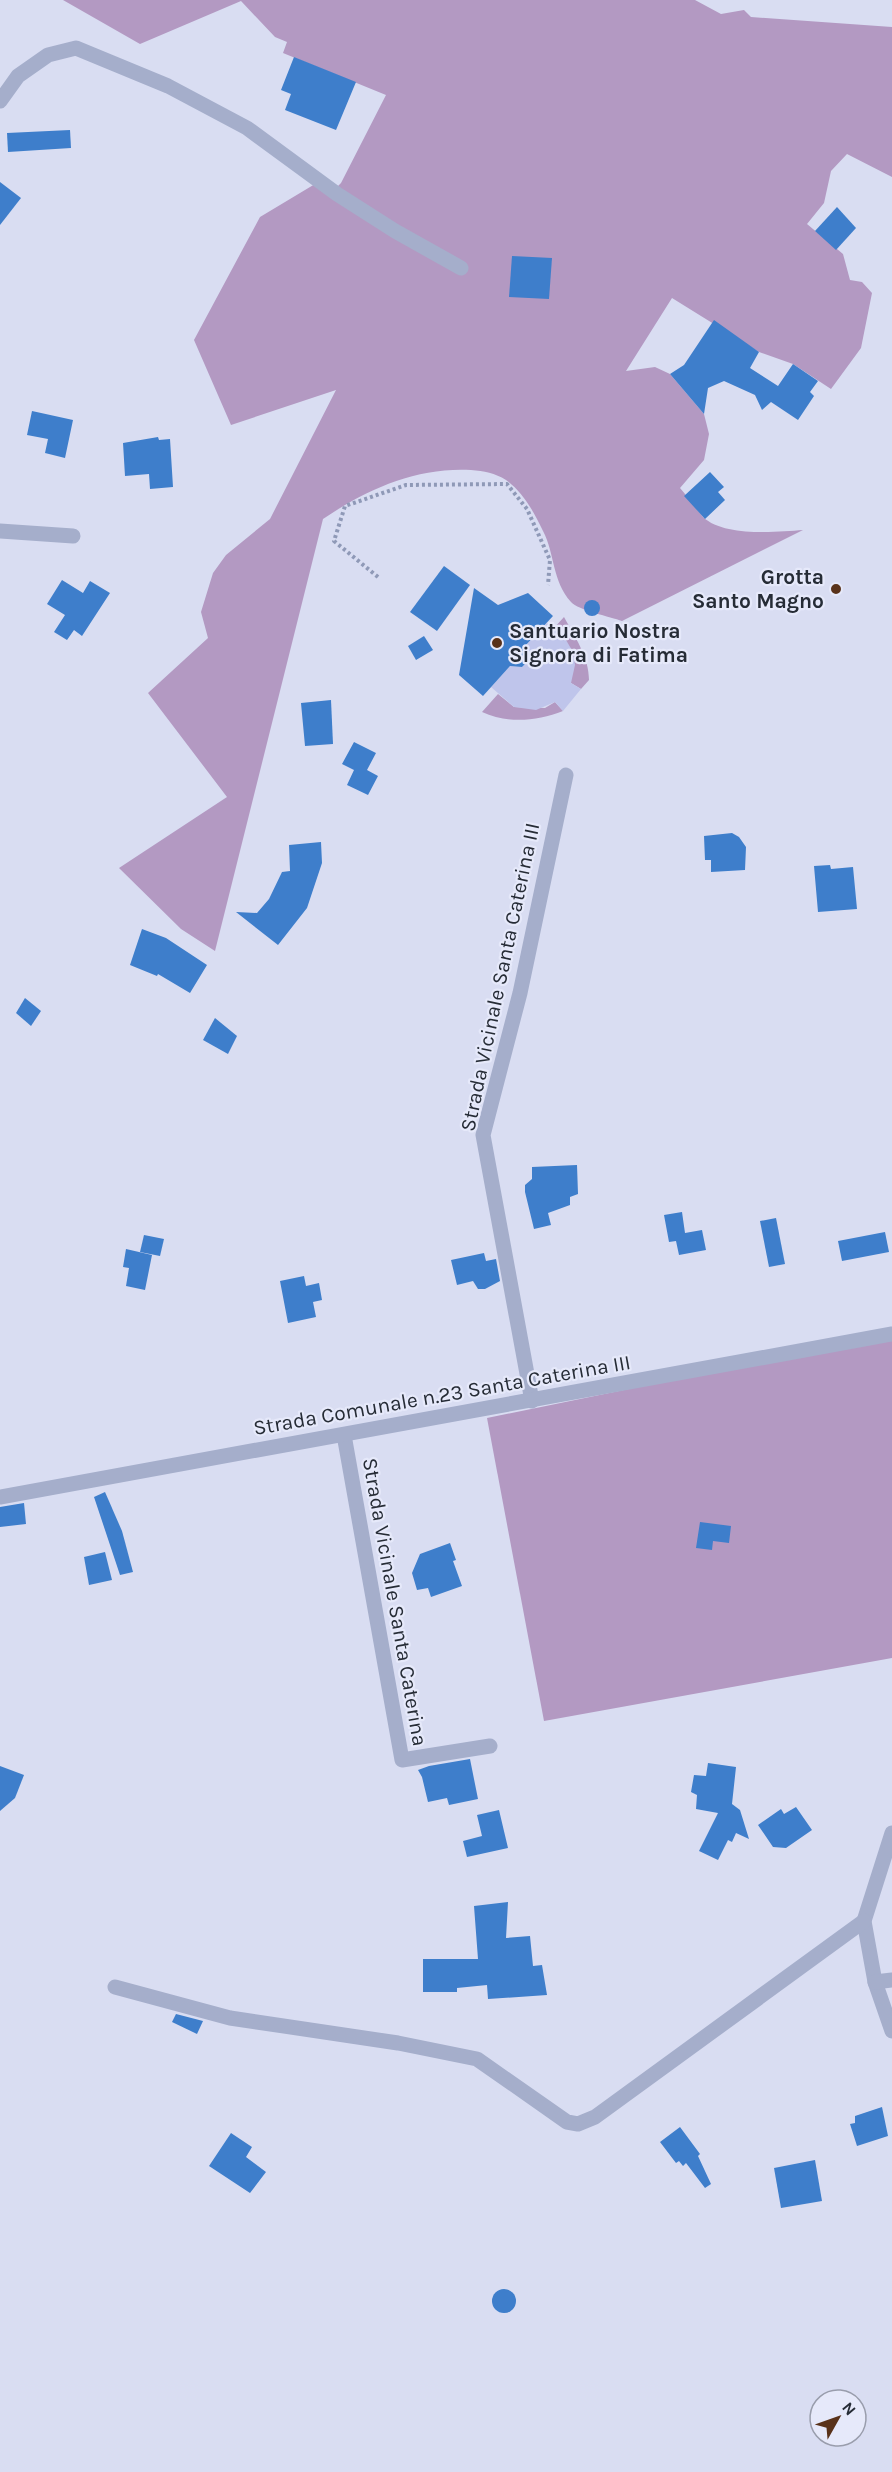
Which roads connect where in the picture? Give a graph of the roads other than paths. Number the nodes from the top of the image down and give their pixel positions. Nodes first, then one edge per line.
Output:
1 (0, 101) edge
2 (461, 268) dead end
3 (0, 531) edge
4 (73, 536) dead end
5 (566, 775) dead end
6 (892, 1334) edge
7 (532, 1401) junction
8 (344, 1435) junction
9 (0, 1497) edge
10 (490, 1746) dead end
11 (892, 1833) edge
12 (864, 1921) junction
13 (892, 1980) edge
14 (876, 1982) junction
15 (115, 1988) dead end
16 (892, 2031) edge

1 - 2 street
3 - 4 street
5 - 7 street, Strada Vicinale Santa Caterina III
6 - 7 street, Strada Comunale n.23 Santa Caterina III
7 - 8 street, Strada Comunale n.23 Santa Caterina III
8 - 9 street, Strada Comunale n.23 Santa Caterina III
8 - 10 street, Strada Vicinale Santa Caterina
11 - 12 street
12 - 14 street
12 - 15 street
13 - 14 street
14 - 16 street

